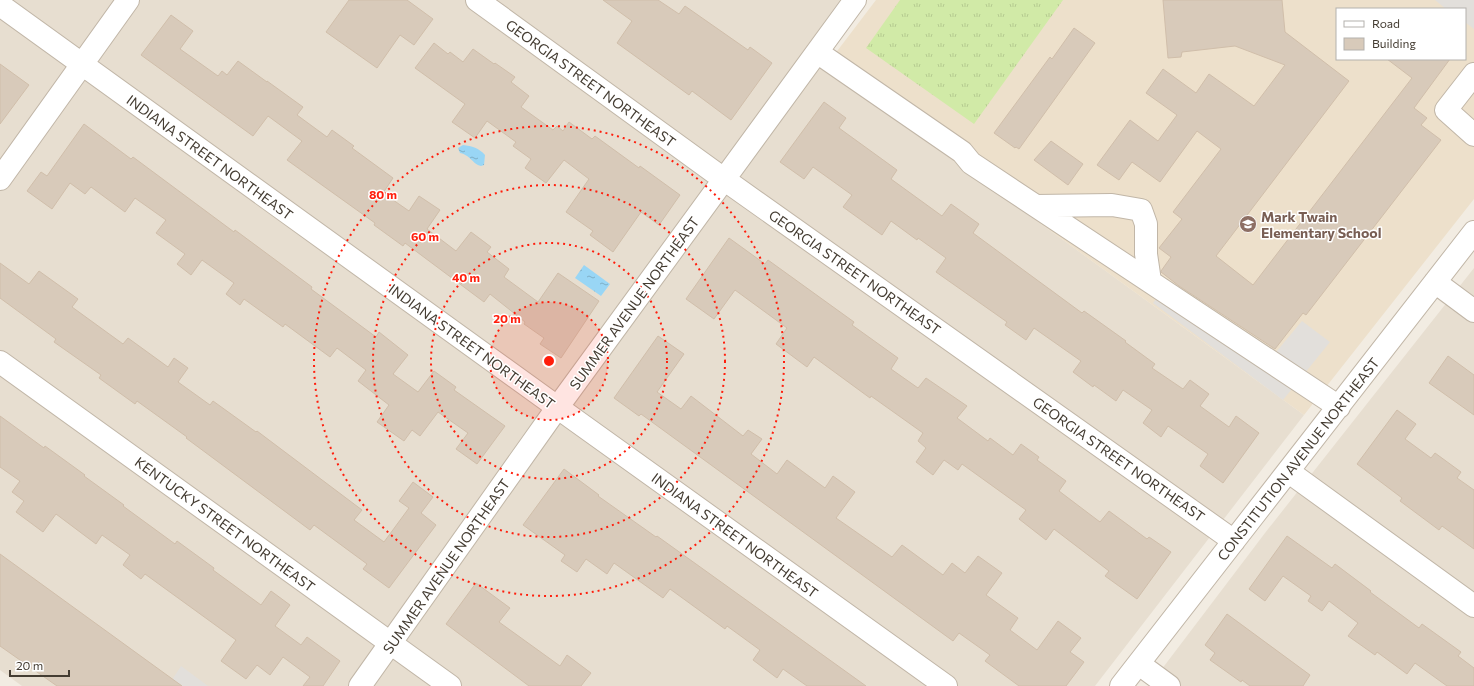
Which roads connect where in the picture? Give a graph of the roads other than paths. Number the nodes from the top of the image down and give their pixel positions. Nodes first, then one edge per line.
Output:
1 (128, 0) edge
2 (477, 0) edge
3 (855, 0) edge
4 (0, 5) edge
5 (817, 52) junction
6 (82, 64) junction
7 (1474, 74) edge
8 (1474, 135) edge
9 (0, 179) edge
10 (725, 180) junction
11 (1036, 206) junction
12 (1474, 232) edge
13 (1150, 281) junction
14 (1435, 282) junction
15 (1474, 310) edge
16 (0, 362) edge
17 (1339, 406) junction
18 (558, 408) junction
19 (1289, 472) junction
20 (1234, 541) junction
21 (1474, 606) edge
22 (391, 644) junction
23 (1139, 664) junction
24 (360, 686) edge
25 (450, 686) edge
26 (946, 686) edge
27 (1121, 686) edge
28 (1169, 686) edge

1 - 6 street
2 - 10 street, GEORGIA STREET NORTHEAST
3 - 5 street, SUMMER AVENUE NORTHEAST
4 - 6 street, INDIANA STREET NORTHEAST
5 - 10 street, SUMMER AVENUE NORTHEAST
5 - 11 street
6 - 9 street
6 - 18 street, INDIANA STREET NORTHEAST
7 - 8 street
10 - 18 street, SUMMER AVENUE NORTHEAST
10 - 20 street, GEORGIA STREET NORTHEAST
11 - 13 street
11 - 13 street
12 - 14 street, CONSTITUTION AVENUE NORTHEAST
13 - 17 street
14 - 15 street
14 - 17 street, CONSTITUTION AVENUE NORTHEAST
16 - 22 street, KENTUCKY STREET NORTHEAST
17 - 19 street, CONSTITUTION AVENUE NORTHEAST
18 - 22 street, SUMMER AVENUE NORTHEAST
18 - 26 street, INDIANA STREET NORTHEAST
19 - 20 street, CONSTITUTION AVENUE NORTHEAST
19 - 21 street
20 - 23 street, CONSTITUTION AVENUE NORTHEAST
22 - 24 street, SUMMER AVENUE NORTHEAST
22 - 25 street, KENTUCKY STREET NORTHEAST
23 - 27 street, CONSTITUTION AVENUE NORTHEAST
23 - 28 street

